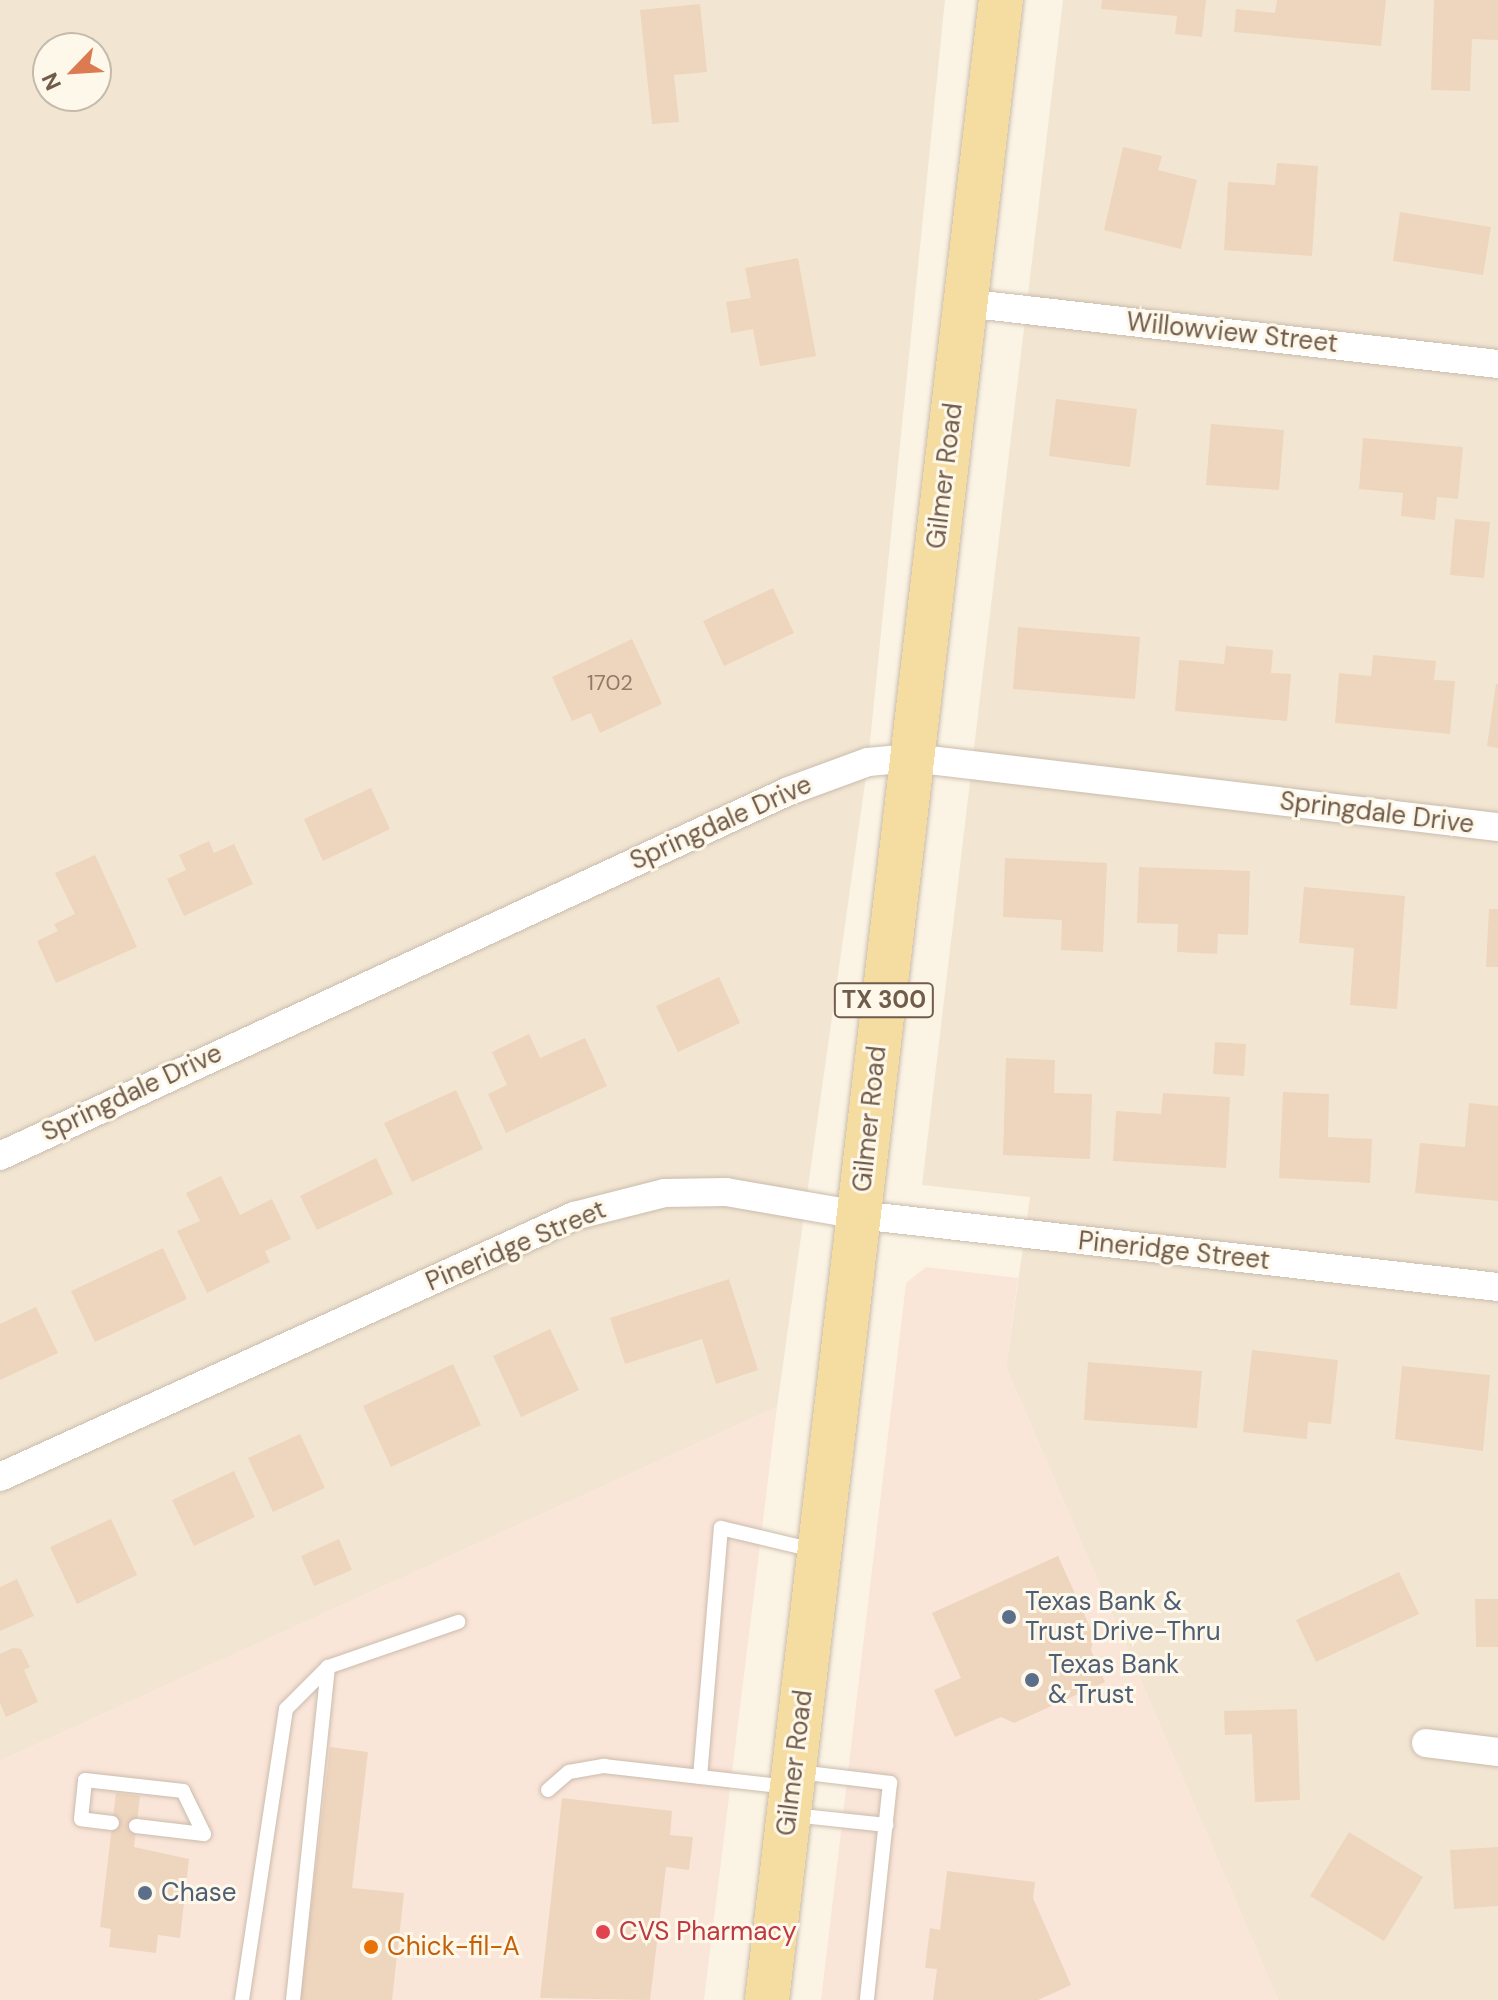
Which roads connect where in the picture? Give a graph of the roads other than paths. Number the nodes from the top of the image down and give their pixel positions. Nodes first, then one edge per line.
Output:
1 (1001, 0) edge
2 (965, 303) junction
3 (1498, 364) edge
4 (912, 758) junction
5 (1498, 827) edge
6 (0, 1156) edge
7 (859, 1215) junction
8 (1498, 1287) edge
9 (0, 1477) edge
10 (820, 1551) junction
11 (458, 1622) dead end
12 (328, 1667) junction
13 (1426, 1743) dead end
14 (1498, 1752) edge
15 (700, 1777) junction
16 (548, 1790) dead end
17 (792, 1791) junction
18 (112, 1823) dead end
19 (886, 1825) junction
20 (136, 1826) dead end
21 (242, 2000) edge
22 (293, 2000) edge
23 (767, 2000) edge
24 (867, 2000) edge

1 - 2 main road, Gilmer Road / TX 300
2 - 3 street, Willowview Street
2 - 4 main road, Gilmer Road / TX 300
4 - 5 street, Springdale Drive
4 - 6 street, Springdale Drive
4 - 7 main road, Gilmer Road / TX 300
7 - 8 street, Pineridge Street
7 - 9 street, Pineridge Street
7 - 10 main road, Gilmer Road / TX 300
10 - 15 lane
10 - 17 main road, Gilmer Road / TX 300
11 - 12 lane
12 - 21 lane
12 - 22 lane
13 - 14 street
15 - 16 lane
15 - 17 lane
17 - 19 lane
17 - 19 lane
17 - 23 main road, Gilmer Road / TX 300
18 - 20 lane
19 - 24 lane

